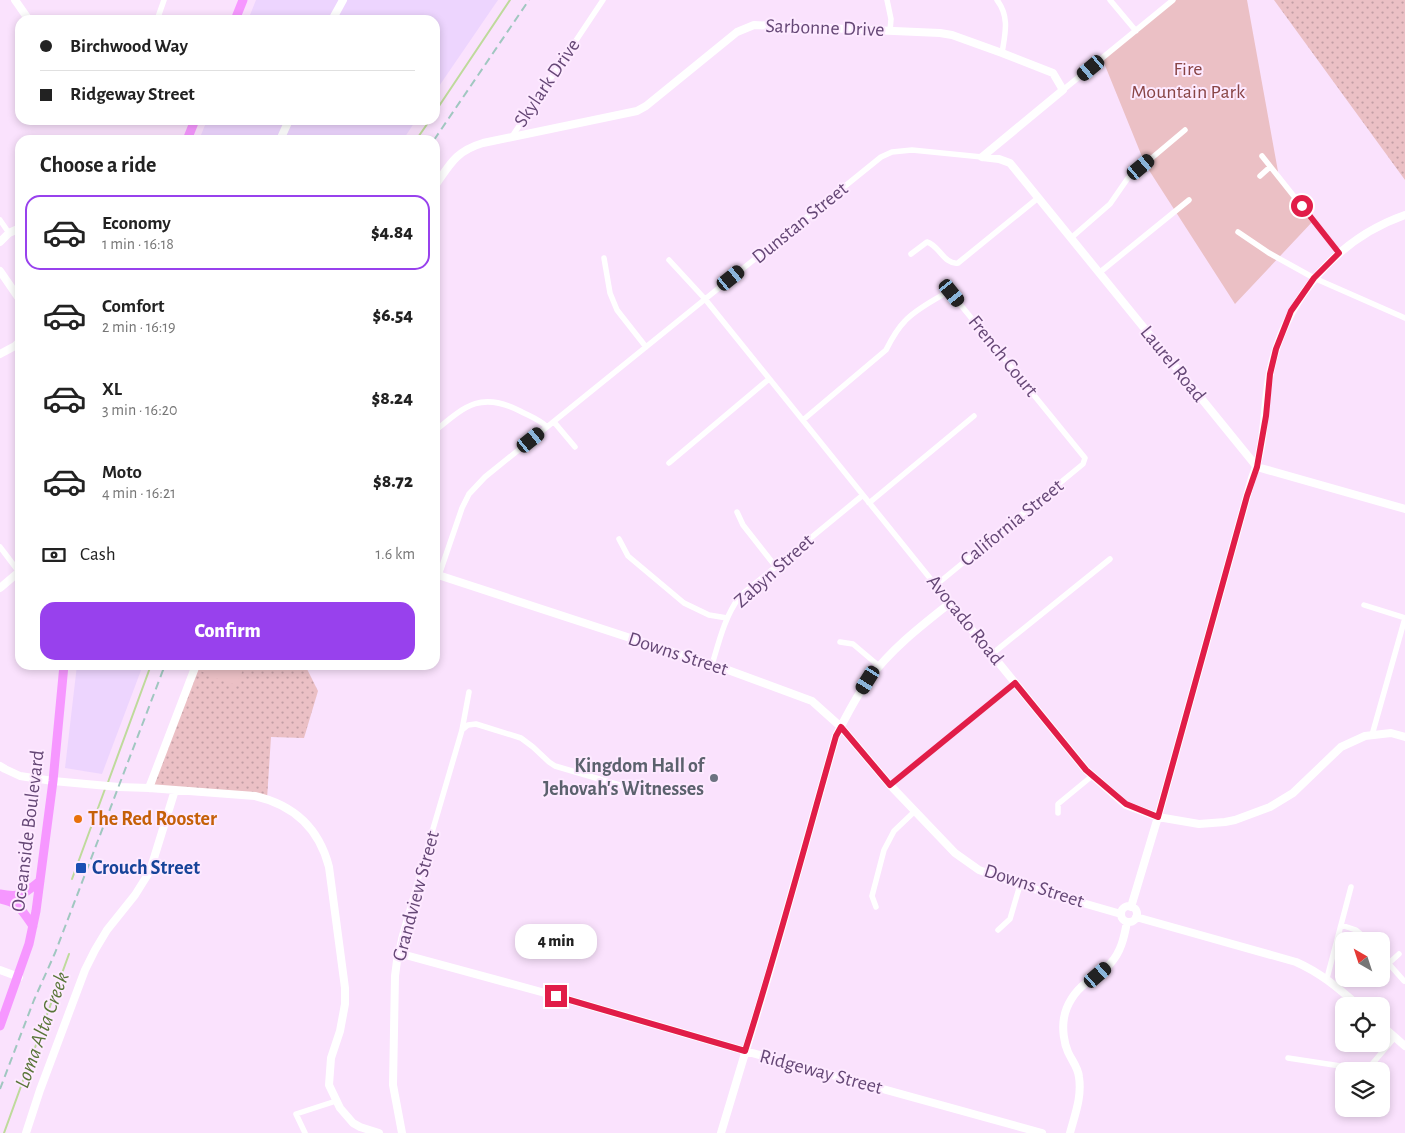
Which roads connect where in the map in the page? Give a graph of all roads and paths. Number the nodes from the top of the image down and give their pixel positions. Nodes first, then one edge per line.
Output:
1 (15, 0) edge
2 (164, 0) edge
3 (243, 0) edge
4 (343, 0) edge
5 (603, 0) edge
6 (887, 0) edge
7 (997, 0) edge
8 (1110, 0) edge
9 (1173, 0) edge
10 (26, 15) edge
11 (159, 15) edge
12 (237, 15) edge
13 (334, 15) edge
14 (890, 31) junction
15 (1136, 31) junction
16 (1002, 53) junction
17 (1063, 90) junction
18 (1185, 130) dead end
19 (511, 138) junction
20 (1262, 156) dead end
21 (982, 157) junction
22 (1270, 167) junction
23 (1260, 176) dead end
24 (440, 179) edge
25 (1038, 198) junction
26 (1189, 200) dead end
27 (1405, 215) edge
28 (0, 220) edge
29 (15, 230) edge
30 (1238, 232) dead end
31 (9, 233) junction
32 (1071, 238) junction
33 (0, 242) edge
34 (1339, 253) junction
35 (912, 254) dead end
36 (604, 258) dead end
37 (670, 260) dead end
38 (0, 271) edge
39 (1099, 273) junction
40 (1314, 278) junction
41 (15, 293) edge
42 (705, 300) junction
43 (1405, 318) edge
44 (15, 346) edge
45 (646, 347) junction
46 (0, 354) edge
47 (770, 379) junction
48 (974, 416) dead end
49 (803, 420) junction
50 (554, 422) junction
51 (440, 427) edge
52 (547, 427) junction
53 (575, 448) dead end
54 (1085, 458) joint
55 (669, 462) dead end
56 (1257, 467) junction
57 (863, 495) junction
58 (869, 503) junction
59 (1405, 509) edge
60 (736, 512) dead end
61 (619, 539) dead end
62 (0, 547) edge
63 (1110, 559) dead end
64 (15, 566) edge
65 (440, 567) edge
66 (776, 567) junction
67 (15, 576) edge
68 (440, 576) edge
69 (936, 585) junction
70 (0, 588) edge
71 (950, 603) junction
72 (1364, 605) dead end
73 (727, 618) junction
74 (1405, 618) edge
75 (840, 642) dead end
76 (992, 654) junction
77 (712, 665) junction
78 (879, 666) junction
79 (64, 670) edge
80 (194, 670) edge
81 (1015, 683) junction
82 (469, 692) dead end
83 (841, 727) junction
84 (462, 730) junction
85 (1372, 735) junction
86 (1405, 737) edge
87 (0, 766) edge
88 (1092, 776) junction
89 (53, 781) junction
90 (890, 785) junction
91 (623, 786) dead end
92 (149, 788) junction
93 (175, 790) junction
94 (915, 811) junction
95 (1058, 813) dead end
96 (1158, 817) junction
97 (40, 881) junction
98 (1020, 884) junction
99 (1351, 888) dead end
100 (0, 894) edge
101 (0, 900) edge
102 (876, 907) dead end
103 (1131, 907) junction
104 (1121, 914) junction
105 (1136, 917) junction
106 (1127, 922) junction
107 (1341, 925) junction
108 (33, 926) junction
109 (998, 930) dead end
110 (1358, 932) edge
111 (398, 953) junction
112 (1399, 954) dead end
113 (1390, 962) edge
114 (1390, 964) edge
115 (0, 970) edge
116 (18, 977) junction
117 (1327, 978) junction
118 (1404, 981) edge
119 (1349, 997) edge
120 (0, 1026) edge
121 (1390, 1033) edge
122 (1395, 1037) junction
123 (1405, 1046) edge
124 (745, 1051) junction
125 (1288, 1058) dead end
126 (336, 1102) junction
127 (26, 1133) edge
128 (305, 1133) edge
129 (379, 1133) edge
130 (402, 1133) edge
131 (721, 1133) edge
132 (1042, 1133) edge
133 (1070, 1133) edge

1 - 10 street
2 - 11 street
3 - 12 main road
4 - 13 street
5 - 19 street, Skylark Drive
6 - 14 street
7 - 16 street
8 - 15 street
9 - 15 street
14 - 16 street, Sarbonne Drive
14 - 19 street, Sarbonne Drive
15 - 17 street
16 - 17 street, Sarbonne Drive
17 - 21 street
18 - 32 street
19 - 24 street, Skylark Drive
20 - 22 street
21 - 25 street, Laurel Road
21 - 42 street, Dunstan Street
22 - 23 street
22 - 34 street
25 - 32 street, Laurel Road
25 - 35 street
26 - 39 street
27 - 34 street
28 - 31 street
29 - 31 street
30 - 40 street
31 - 33 street
32 - 39 street, Laurel Road
34 - 40 street
36 - 45 street
37 - 42 street, Avocado Road
38 - 41 street
39 - 56 street, Laurel Road
40 - 43 street
40 - 56 street
42 - 45 street, Dunstan Street
42 - 47 street, Avocado Road
44 - 46 street
45 - 50 street, Dunstan Street
47 - 49 street, Avocado Road
47 - 55 street
48 - 58 street
49 - 54 street, French Court
49 - 57 street, Avocado Road
50 - 52 street, Dunstan Street
50 - 53 street
51 - 52 street
52 - 65 street, Dunstan Street
54 - 69 street, California Street
56 - 59 street
56 - 96 street
57 - 58 street, Avocado Road
57 - 66 street, Zabyn Street
58 - 69 street, Avocado Road
60 - 66 street
61 - 73 street
62 - 64 street
63 - 76 street
66 - 73 street, Zabyn Street
67 - 70 street
68 - 77 street, Downs Street
69 - 71 street, Avocado Road
71 - 76 street, Avocado Road
71 - 78 street
72 - 74 street
73 - 77 street, Zabyn Street
74 - 85 street
75 - 78 street
76 - 81 street, Avocado Road
77 - 83 street, Downs Street
78 - 83 street
79 - 89 main road, Oceanside Boulevard
80 - 92 street
81 - 88 street, Avocado Road
81 - 90 street
82 - 84 street, Grandview Street
83 - 90 street, Downs Street
83 - 124 street
84 - 91 street
84 - 111 street, Grandview Street
85 - 86 street, Avocado Road
85 - 96 street, Avocado Road
87 - 89 street
88 - 95 street
88 - 96 street, Avocado Road
89 - 92 street
89 - 97 main road, Oceanside Boulevard
90 - 94 street, Downs Street
92 - 93 street
93 - 126 street
93 - 127 street
94 - 98 street, Downs Street
94 - 102 street
96 - 103 street
97 - 100 main road
97 - 108 main road, Oceanside Boulevard
98 - 104 street, Downs Street
98 - 109 street
99 - 107 street
101 - 108 main road
103 - 104 street
103 - 105 street
104 - 106 street
105 - 106 street
105 - 117 street
106 - 133 street
107 - 110 street
107 - 117 street
108 - 116 main road, Oceanside Boulevard
111 - 124 street, Ridgeway Street
111 - 130 street, Grandview Street
112 - 113 street
114 - 118 street
115 - 116 street
116 - 120 main road, Oceanside Boulevard
117 - 119 street
121 - 122 street
122 - 123 street
122 - 125 street
124 - 131 street
124 - 132 street, Ridgeway Street
126 - 128 street
126 - 129 street

